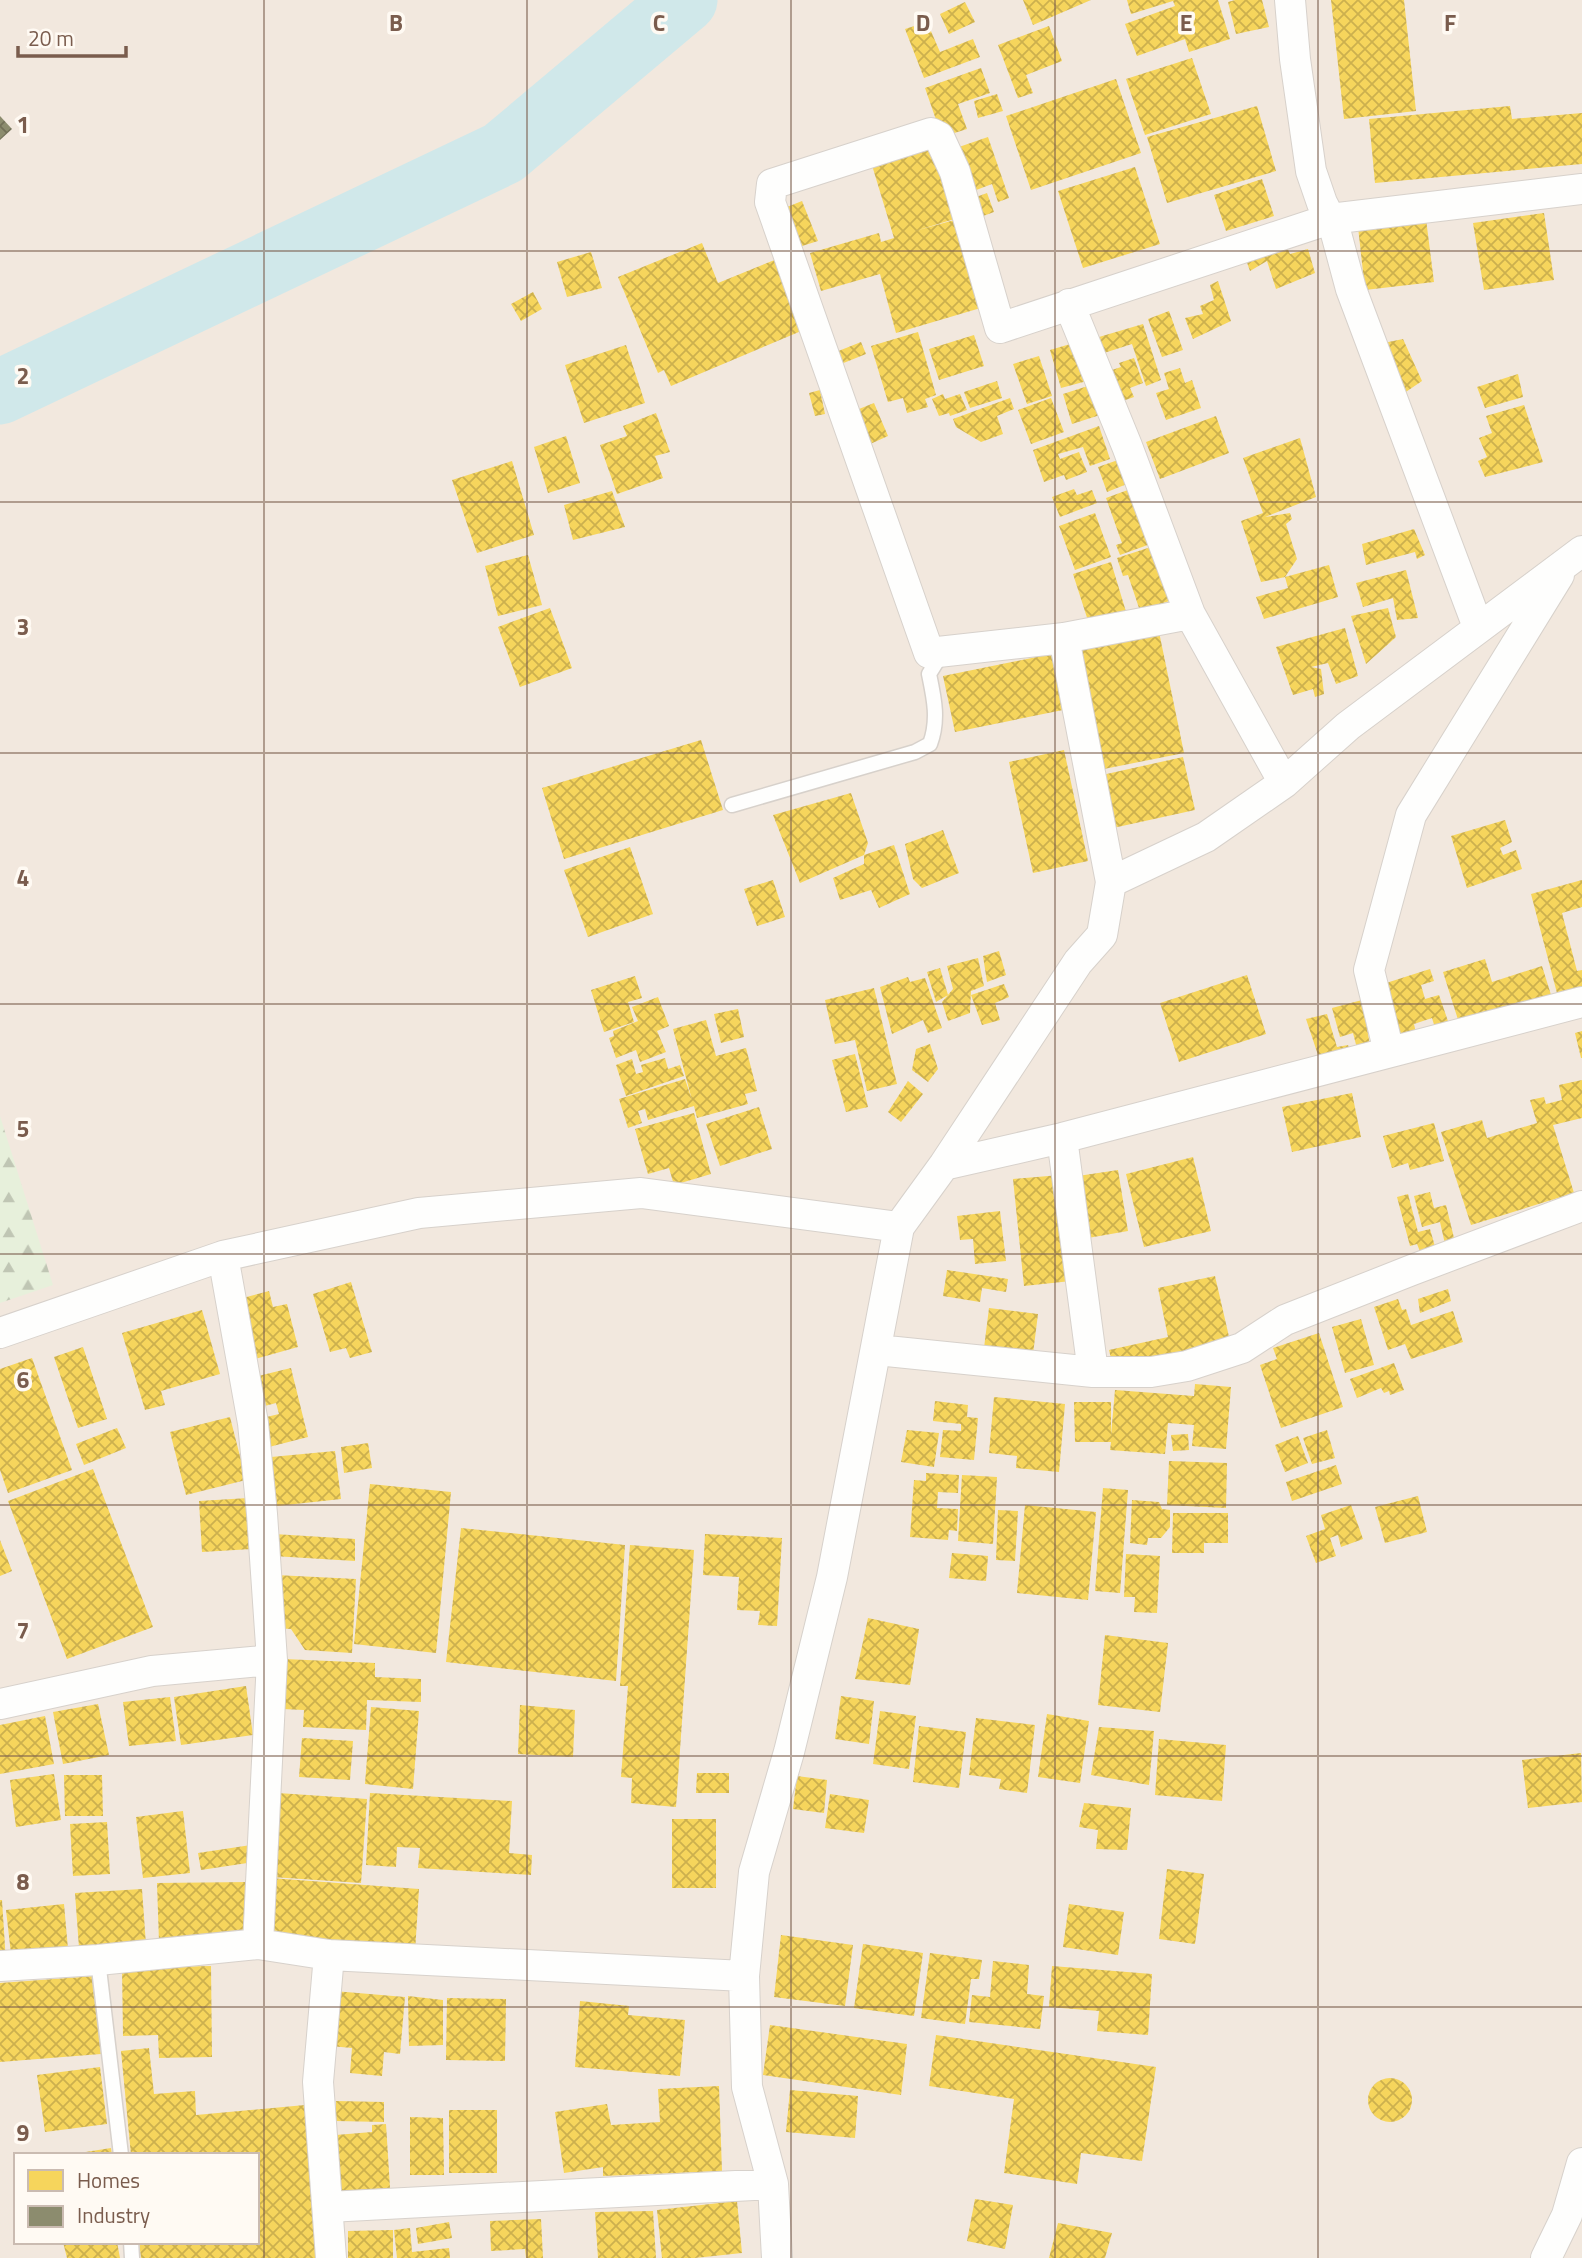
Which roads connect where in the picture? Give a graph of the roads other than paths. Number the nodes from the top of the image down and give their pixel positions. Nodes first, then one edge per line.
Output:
1 (1290, 0) edge
2 (1582, 189) edge
3 (1330, 219) junction
4 (1069, 304) junction
5 (1574, 557) edge
6 (1190, 614) junction
7 (1478, 627) junction
8 (1064, 638) junction
9 (943, 651) junction
10 (1284, 783) junction
11 (732, 805) dead end
12 (1111, 882) junction
13 (1582, 1002) edge
14 (1389, 1052) junction
15 (1062, 1138) junction
16 (944, 1165) junction
17 (1582, 1206) edge
18 (900, 1227) junction
19 (223, 1256) junction
20 (0, 1333) edge
21 (877, 1350) junction
22 (1093, 1372) junction
23 (272, 1660) junction
24 (0, 1703) edge
25 (258, 1944) junction
26 (330, 1955) junction
27 (99, 1960) junction
28 (0, 1966) edge
29 (744, 1976) junction
30 (121, 2153) edge
31 (1582, 2163) edge
32 (773, 2184) junction
33 (328, 2207) junction
34 (331, 2258) edge
35 (777, 2258) edge
36 (1546, 2258) edge

1 - 3 street
2 - 3 street
3 - 4 street
3 - 7 street
4 - 6 street
4 - 9 street
5 - 7 street
5 - 14 street
6 - 8 street
6 - 10 street
7 - 10 street
8 - 9 street
8 - 12 street
9 - 11 lane
10 - 12 street
12 - 16 street
13 - 14 street
14 - 15 street
15 - 16 street
15 - 22 street
16 - 18 street
17 - 22 street
18 - 19 street
18 - 21 street
19 - 20 street
19 - 23 street
21 - 22 street
21 - 29 street
23 - 24 street
23 - 25 street
25 - 26 street
25 - 27 street
26 - 29 street
26 - 33 street
27 - 28 street
27 - 30 lane
29 - 32 street
31 - 36 street
32 - 33 street
32 - 35 street
33 - 34 street

